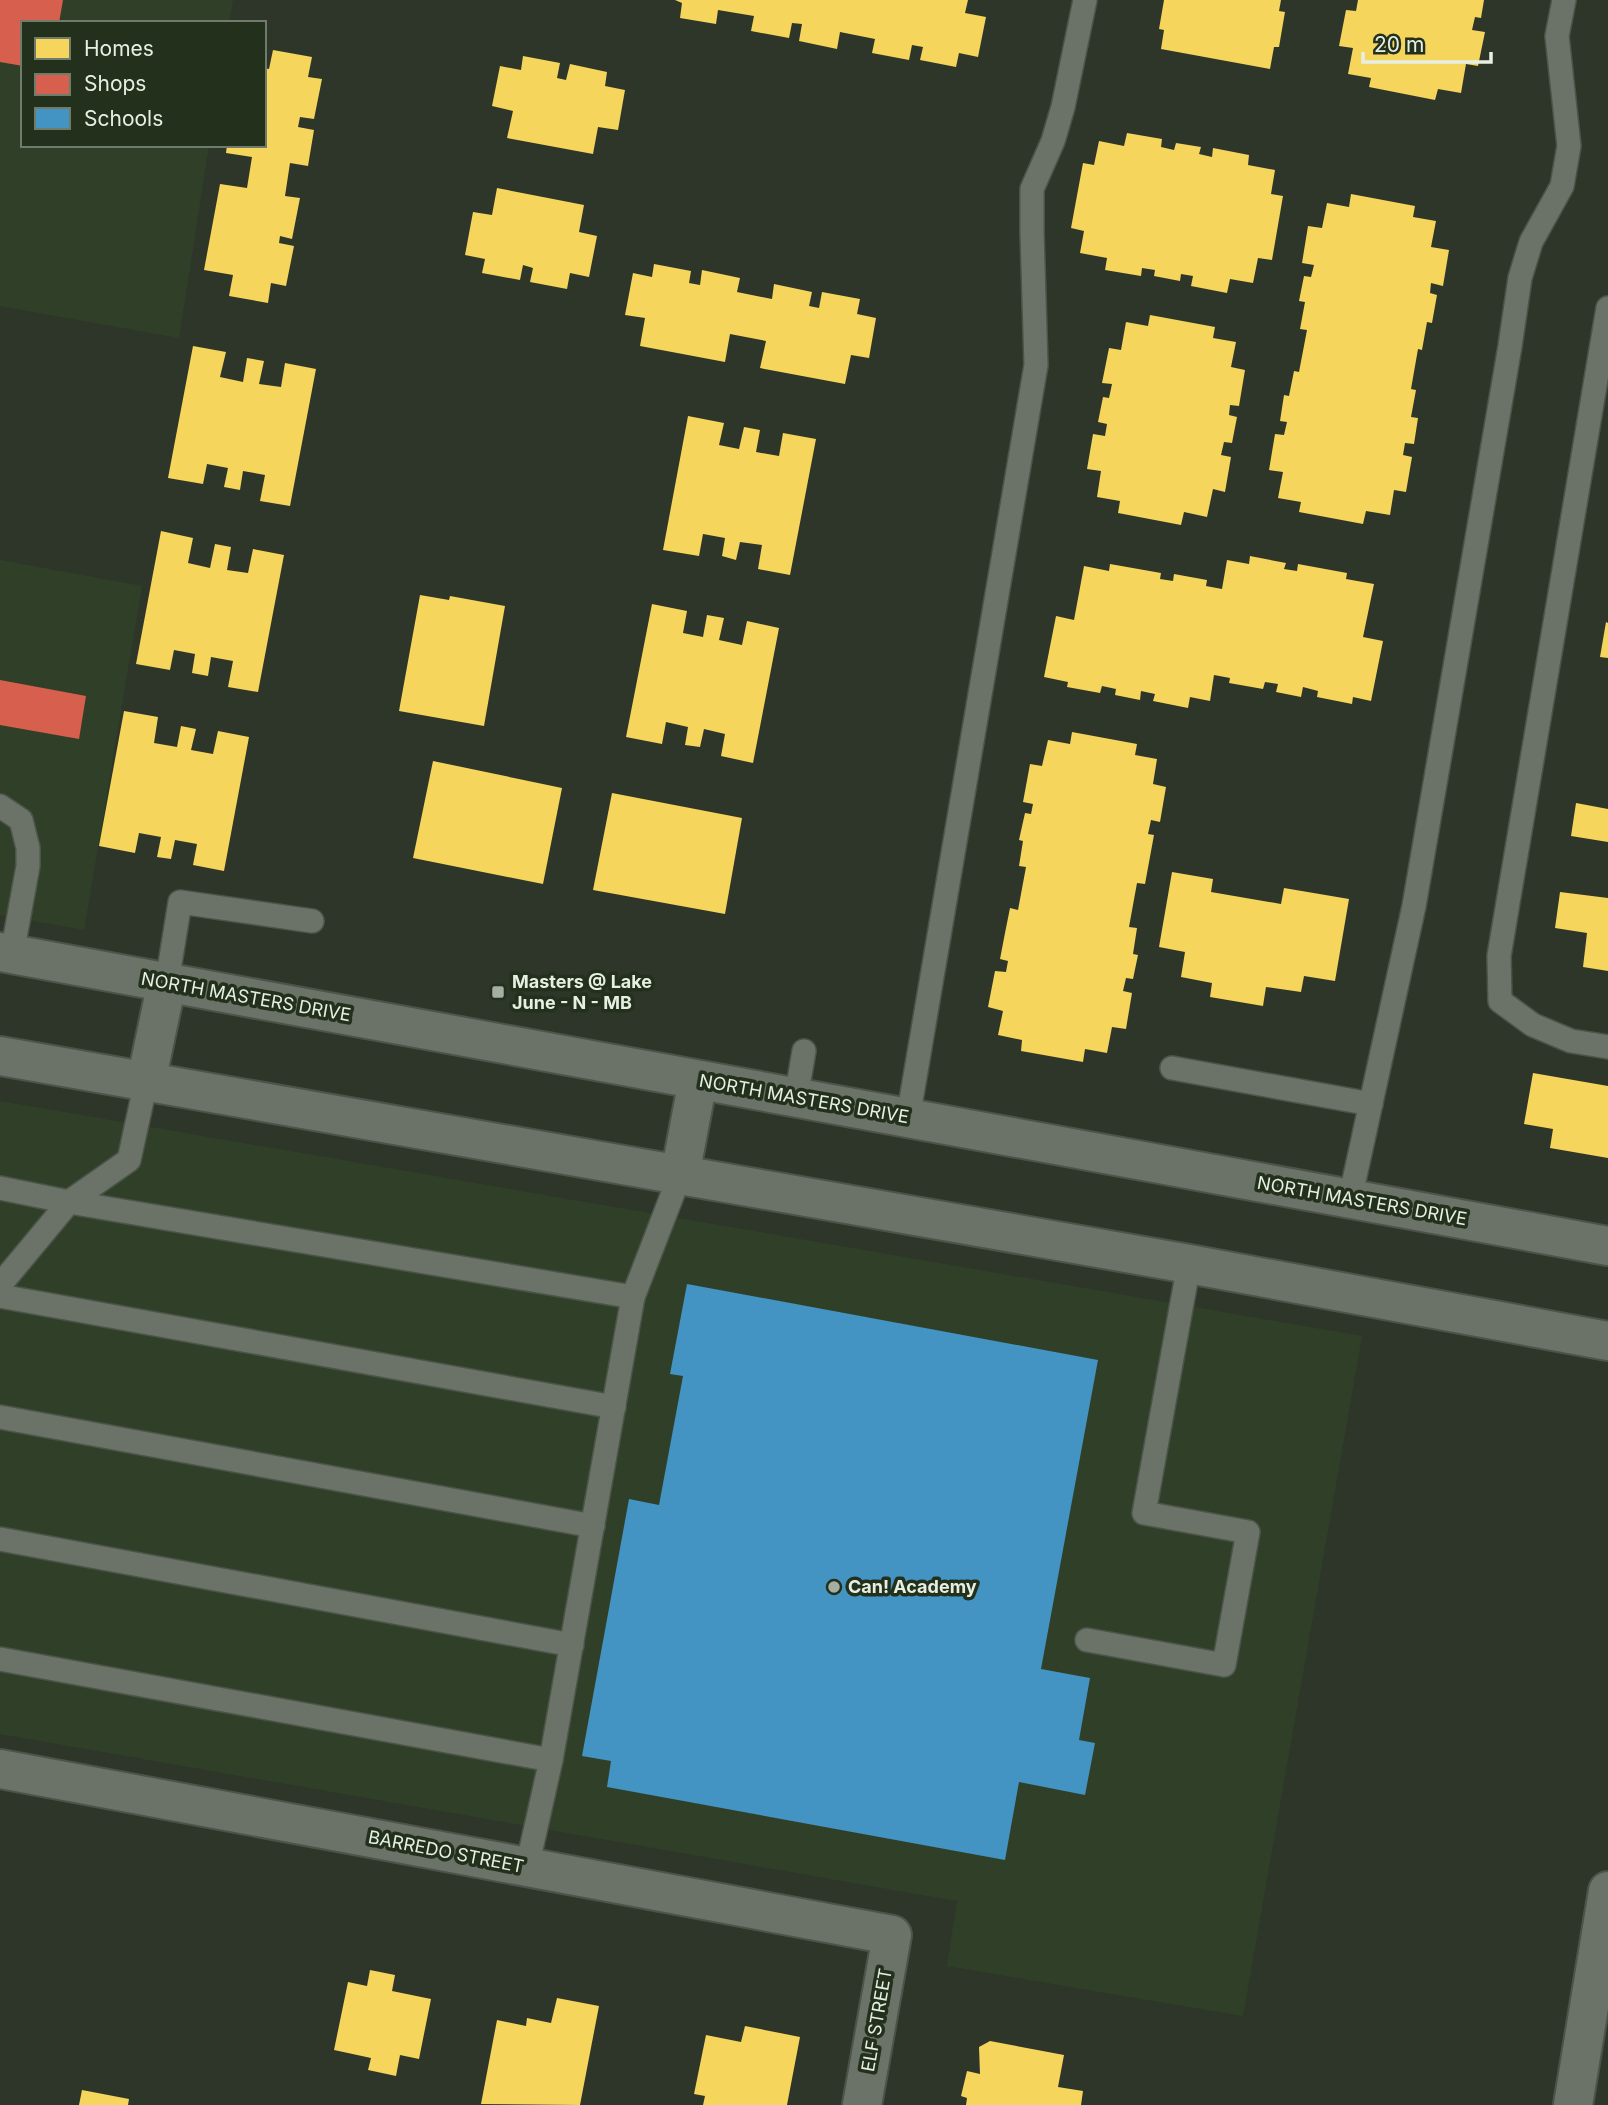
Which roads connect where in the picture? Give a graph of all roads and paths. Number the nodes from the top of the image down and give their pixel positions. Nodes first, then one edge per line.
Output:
1 (1085, 0) edge
2 (1564, 0) edge
3 (1608, 308) edge
4 (0, 806) edge
5 (312, 921) dead end
6 (6, 953) edge
7 (167, 982) junction
8 (1608, 1047) edge
9 (804, 1051) dead end
10 (0, 1056) edge
11 (1172, 1068) dead end
12 (698, 1080) junction
13 (146, 1082) junction
14 (796, 1098) junction
15 (1371, 1104) junction
16 (908, 1118) junction
17 (680, 1175) junction
18 (0, 1188) edge
19 (1350, 1199) junction
20 (69, 1202) junction
21 (1608, 1247) edge
22 (1189, 1264) junction
23 (0, 1285) edge
24 (0, 1296) edge
25 (633, 1297) junction
26 (1608, 1340) edge
27 (614, 1407) junction
28 (0, 1418) edge
29 (593, 1526) junction
30 (0, 1539) edge
31 (1087, 1640) dead end
32 (572, 1645) junction
33 (0, 1659) edge
34 (551, 1759) junction
35 (0, 1769) edge
36 (527, 1867) junction
37 (1608, 1891) edge
38 (892, 1935) joint
39 (862, 2105) edge
40 (1573, 2105) edge

1 - 16 lane
2 - 15 lane
3 - 8 lane
4 - 6 lane
5 - 7 lane
6 - 7 main road, NORTH MASTERS DRIVE
7 - 12 main road, NORTH MASTERS DRIVE
7 - 13 main road
9 - 14 lane
10 - 13 main road
11 - 15 lane
12 - 14 main road, NORTH MASTERS DRIVE
12 - 17 main road
13 - 17 main road
13 - 20 lane
14 - 16 main road, NORTH MASTERS DRIVE
15 - 19 lane
16 - 19 main road, NORTH MASTERS DRIVE
17 - 22 main road
17 - 25 lane
18 - 20 lane
19 - 21 main road, NORTH MASTERS DRIVE
20 - 23 lane
20 - 25 lane
22 - 26 main road
22 - 31 lane
24 - 27 lane
25 - 27 lane
27 - 29 lane
28 - 29 lane
29 - 32 lane
30 - 32 lane
32 - 34 lane
33 - 34 lane
34 - 36 lane
35 - 36 main road, BARREDO STREET
36 - 38 main road, BARREDO STREET
37 - 40 main road
38 - 39 main road, ELF STREET

